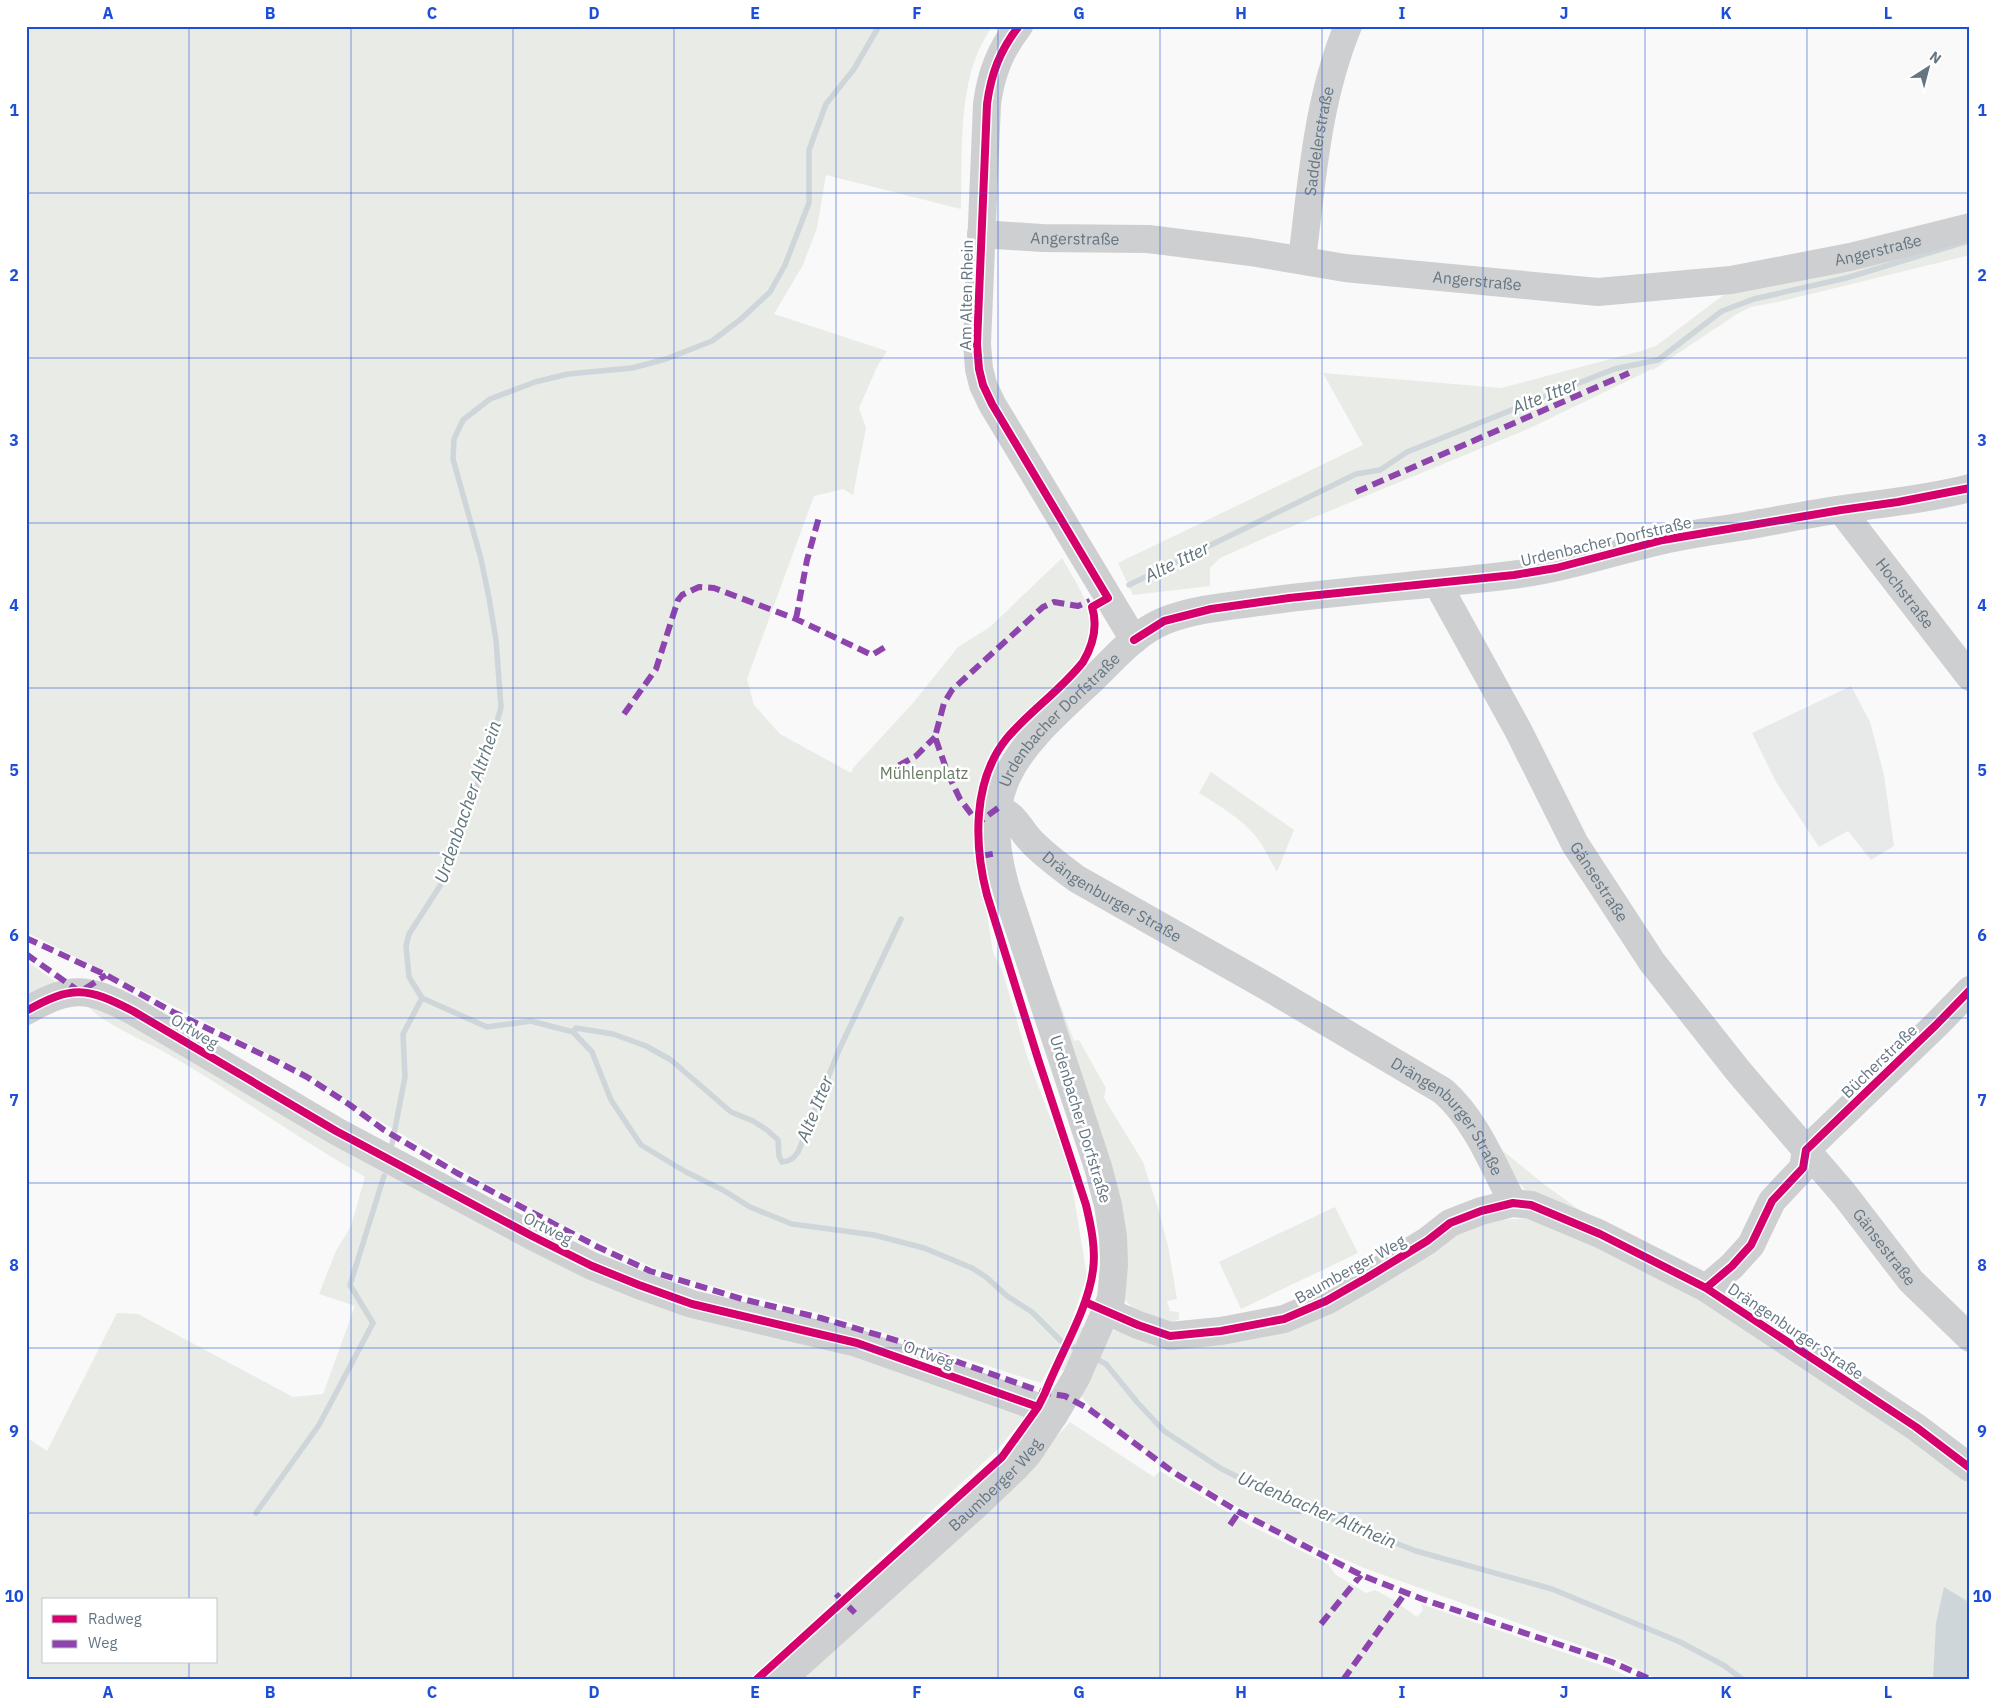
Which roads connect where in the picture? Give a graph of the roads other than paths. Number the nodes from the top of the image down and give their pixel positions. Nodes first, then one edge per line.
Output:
1 (1019, 26) edge
2 (1348, 26) edge
3 (1970, 227) edge
4 (980, 234) junction
5 (1302, 260) junction
6 (1970, 488) edge
7 (1841, 510) junction
8 (1437, 583) junction
9 (1134, 640) junction
10 (1970, 677) edge
11 (998, 808) junction
12 (1970, 990) edge
13 (26, 1011) edge
14 (1806, 1150) junction
15 (1513, 1203) junction
16 (1706, 1288) junction
17 (1103, 1319) junction
18 (1970, 1338) edge
19 (1054, 1415) junction
20 (1970, 1468) edge
21 (781, 1680) edge

1 - 4 street, Am Alten Rhein
2 - 5 street, Saddelerstraße
3 - 5 street, Angerstraße
4 - 5 street, Angerstraße
4 - 9 street, Am Alten Rhein
6 - 7 street, Urdenbacher Dorfstraße
7 - 8 street, Urdenbacher Dorfstraße
7 - 10 street, Hochstraße
8 - 9 street, Urdenbacher Dorfstraße
8 - 14 street, Gänsestraße
9 - 11 street, Urdenbacher Dorfstraße
11 - 15 street, Drängenburger Straße
11 - 17 street, Urdenbacher Dorfstraße
12 - 14 street, Bücherstraße
13 - 19 street, Ortweg
14 - 16 street
14 - 18 street, Gänsestraße
15 - 16 street, Drängenburger Straße
15 - 17 street, Baumberger Weg
16 - 20 street, Drängenburger Straße
17 - 19 street, Baumberger Weg
19 - 21 street, Baumberger Weg

